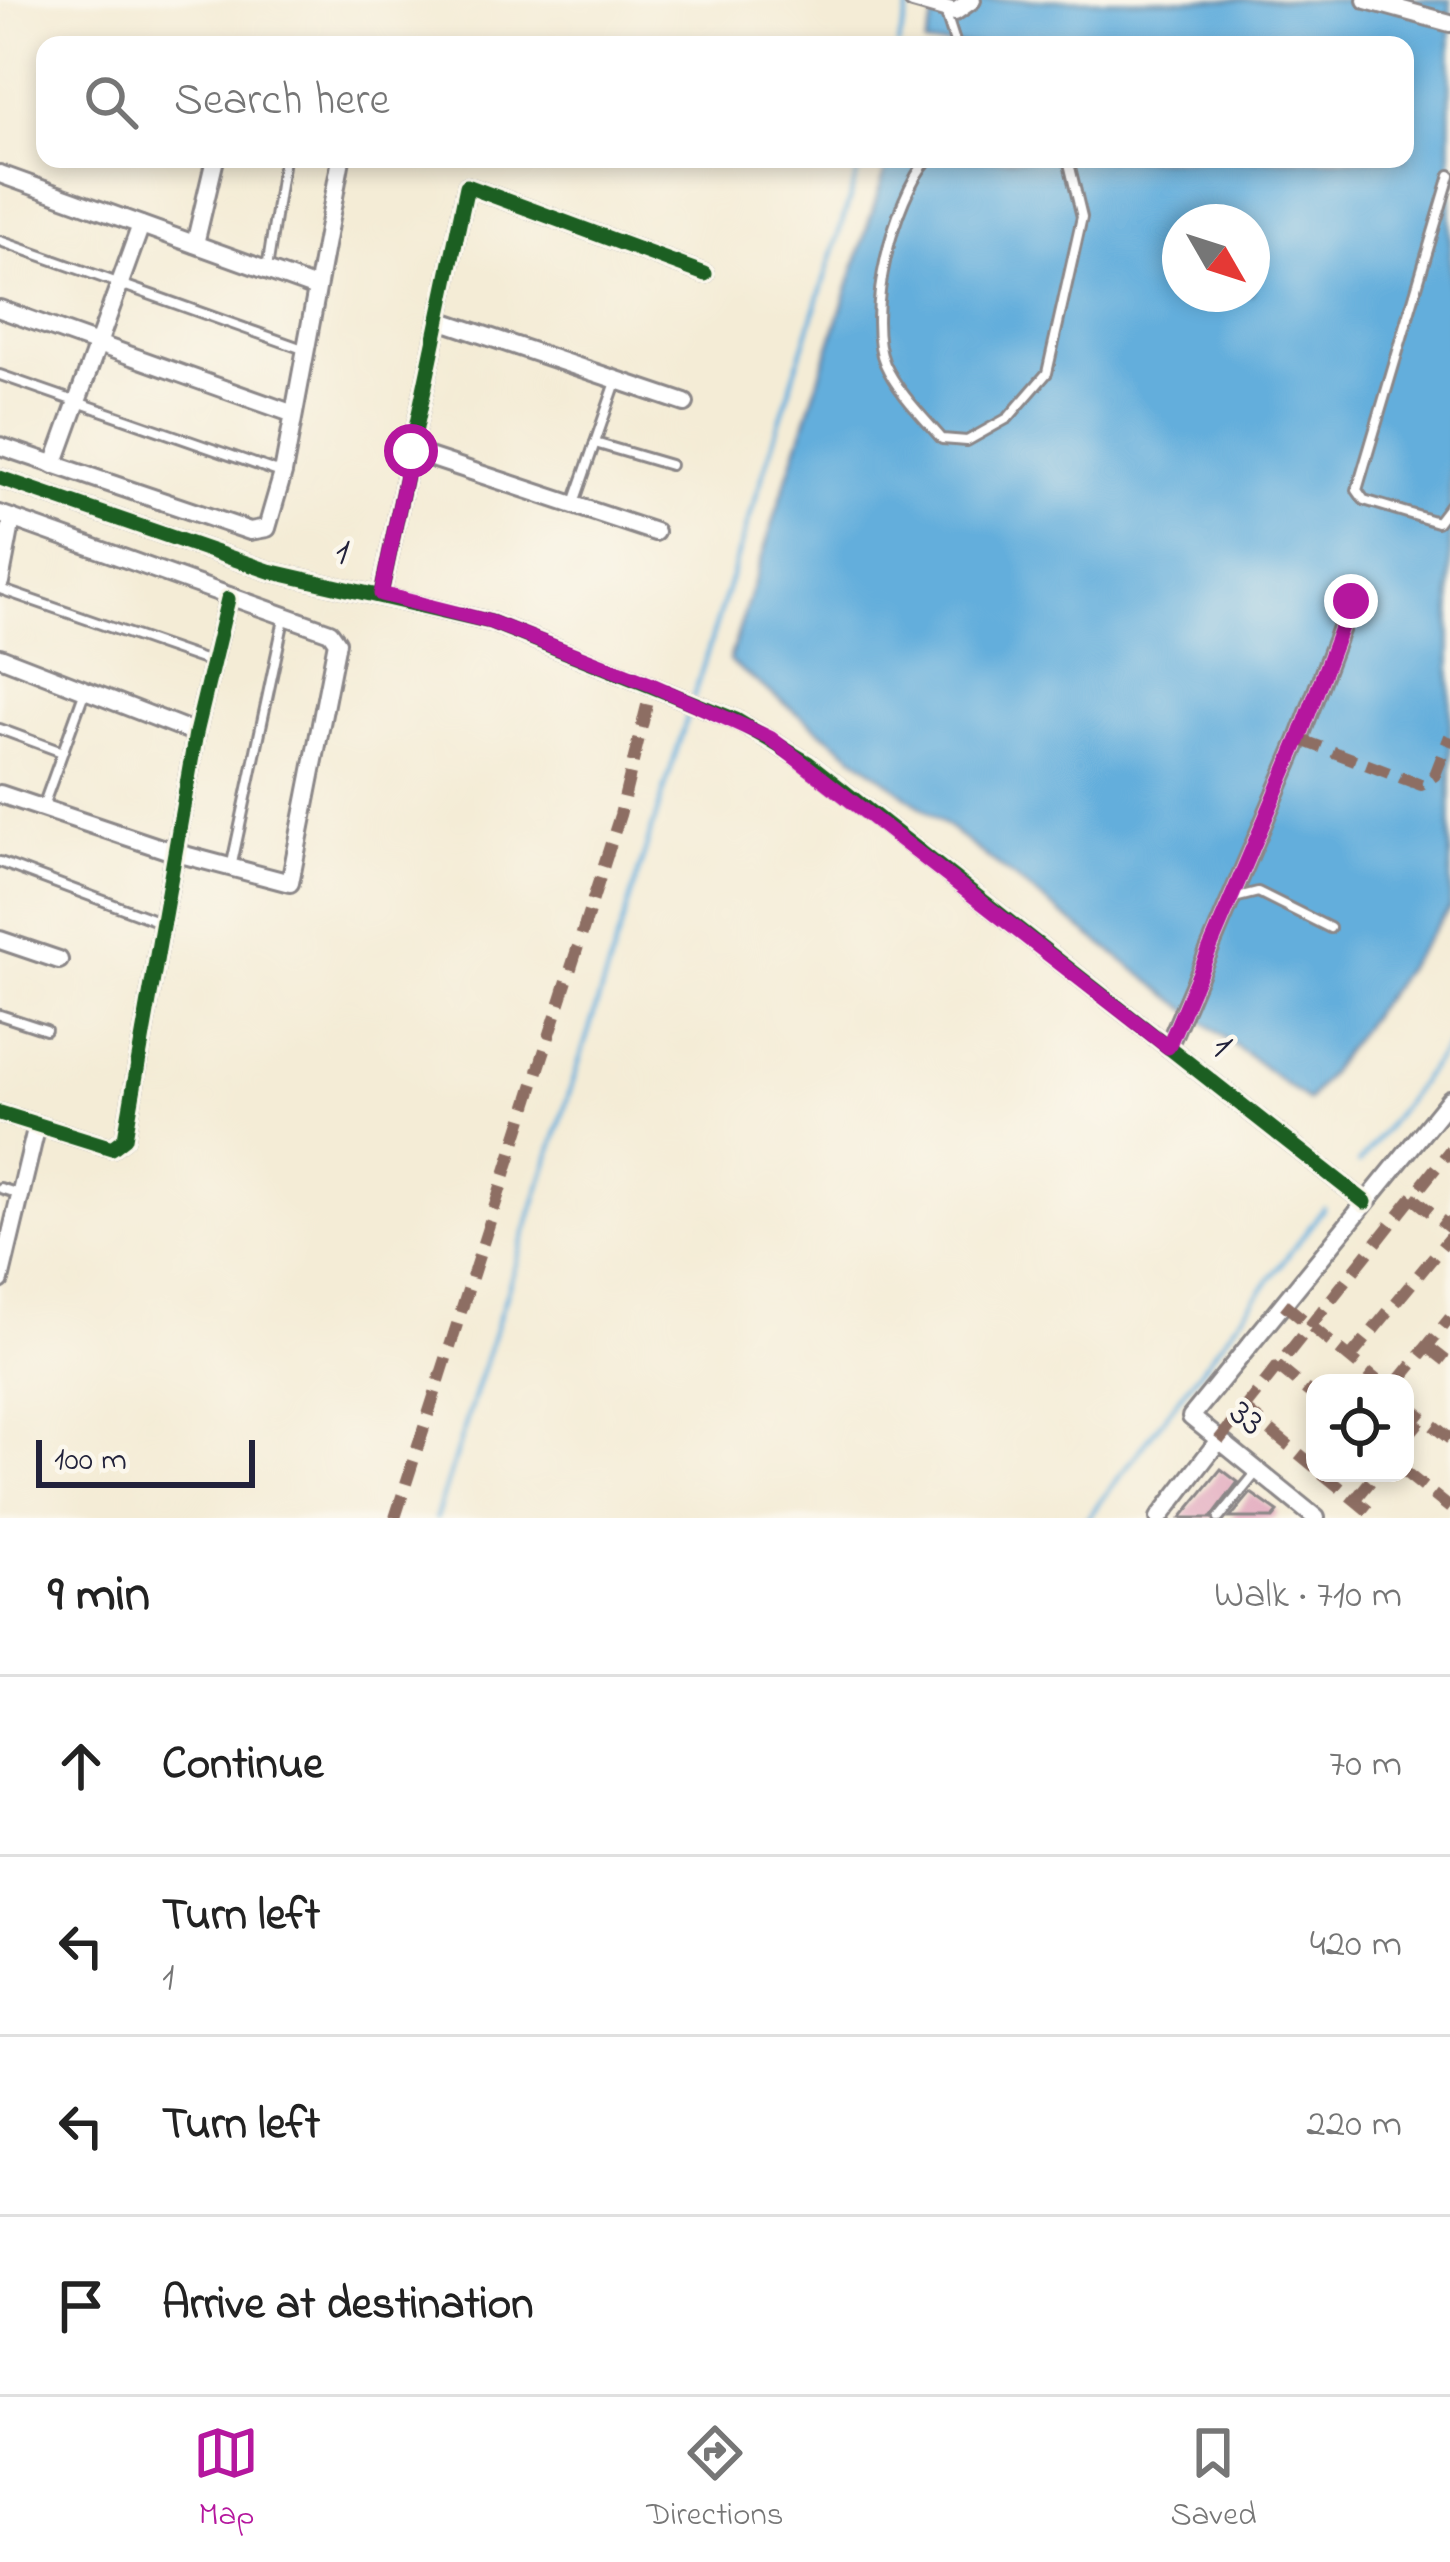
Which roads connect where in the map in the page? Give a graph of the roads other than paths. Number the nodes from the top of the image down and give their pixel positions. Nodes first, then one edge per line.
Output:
1 (972, 0) edge
2 (1366, 0) edge
3 (916, 1) edge
4 (945, 10) junction
5 (1450, 23) edge
6 (953, 36) edge
7 (213, 168) edge
8 (283, 168) edge
9 (339, 168) edge
10 (923, 168) edge
11 (1070, 168) edge
12 (0, 174) edge
13 (1450, 175) edge
14 (141, 225) junction
15 (0, 241) edge
16 (195, 244) junction
17 (267, 270) junction
18 (705, 274) dead end
19 (120, 284) junction
20 (316, 288) junction
21 (0, 309) edge
22 (439, 320) junction
23 (98, 344) junction
24 (305, 350) junction
25 (0, 375) edge
26 (617, 380) junction
27 (77, 402) junction
28 (686, 404) dead end
29 (291, 413) junction
30 (595, 443) junction
31 (0, 446) edge
32 (411, 451) junction
33 (670, 465) dead end
34 (54, 466) junction
35 (283, 473) junction
36 (0, 478) edge
37 (573, 505) junction
38 (1450, 505) edge
39 (6, 516) edge
40 (655, 532) dead end
41 (0, 586) edge
42 (381, 594) junction
43 (228, 599) junction
44 (1351, 601) dead end
45 (284, 617) junction
46 (0, 657) edge
47 (210, 662) junction
48 (84, 693) junction
49 (0, 729) edge
50 (196, 733) junction
51 (62, 752) junction
52 (0, 794) edge
53 (41, 809) junction
54 (173, 852) junction
55 (0, 862) edge
56 (231, 869) junction
57 (1228, 900) junction
58 (162, 923) junction
59 (1330, 928) dead end
60 (0, 940) edge
61 (59, 959) dead end
62 (0, 1015) edge
63 (46, 1030) dead end
64 (1168, 1047) junction
65 (1450, 1099) edge
66 (0, 1113) edge
67 (37, 1124) junction
68 (0, 1188) edge
69 (21, 1195) junction
70 (1365, 1202) junction
71 (1, 1271) edge
72 (1219, 1440) junction
73 (1257, 1471) junction
74 (1306, 1515) edge
75 (1159, 1518) edge
76 (1219, 1518) edge

1 - 4 street
2 - 5 street
3 - 4 street
4 - 6 lane
7 - 16 street
8 - 17 lane
9 - 20 street
10 - 11 lane
12 - 14 street
13 - 38 lane
14 - 16 street
14 - 19 street
15 - 19 lane
16 - 17 street
17 - 20 street
18 - 22 street
19 - 23 street
19 - 24 lane
20 - 24 street
21 - 23 street
22 - 26 street
22 - 32 street
23 - 27 street
23 - 29 street
24 - 29 street
25 - 27 lane
26 - 28 street
26 - 30 lane
27 - 34 street
27 - 35 lane
29 - 35 street
30 - 33 lane
30 - 37 lane
31 - 34 street
32 - 37 street
32 - 42 street
34 - 35 street
36 - 42 street, 1
37 - 40 street
39 - 41 street
39 - 43 street
41 - 47 lane
42 - 64 street, 1
43 - 45 street
43 - 47 street
44 - 57 street
45 - 56 lane
45 - 56 street
46 - 48 street
47 - 50 street
48 - 50 street
48 - 51 lane
49 - 51 lane
50 - 54 street
51 - 53 lane
52 - 53 street
53 - 54 street
54 - 56 street
54 - 58 street
55 - 58 lane
57 - 59 lane
57 - 64 street
58 - 67 street
60 - 61 street
62 - 63 lane
64 - 70 street, 1
65 - 70 street
66 - 67 street
67 - 69 street
68 - 69 lane
69 - 71 street
70 - 72 street, 33
72 - 73 street, 33
72 - 75 street
73 - 74 street, 33
73 - 76 lane

